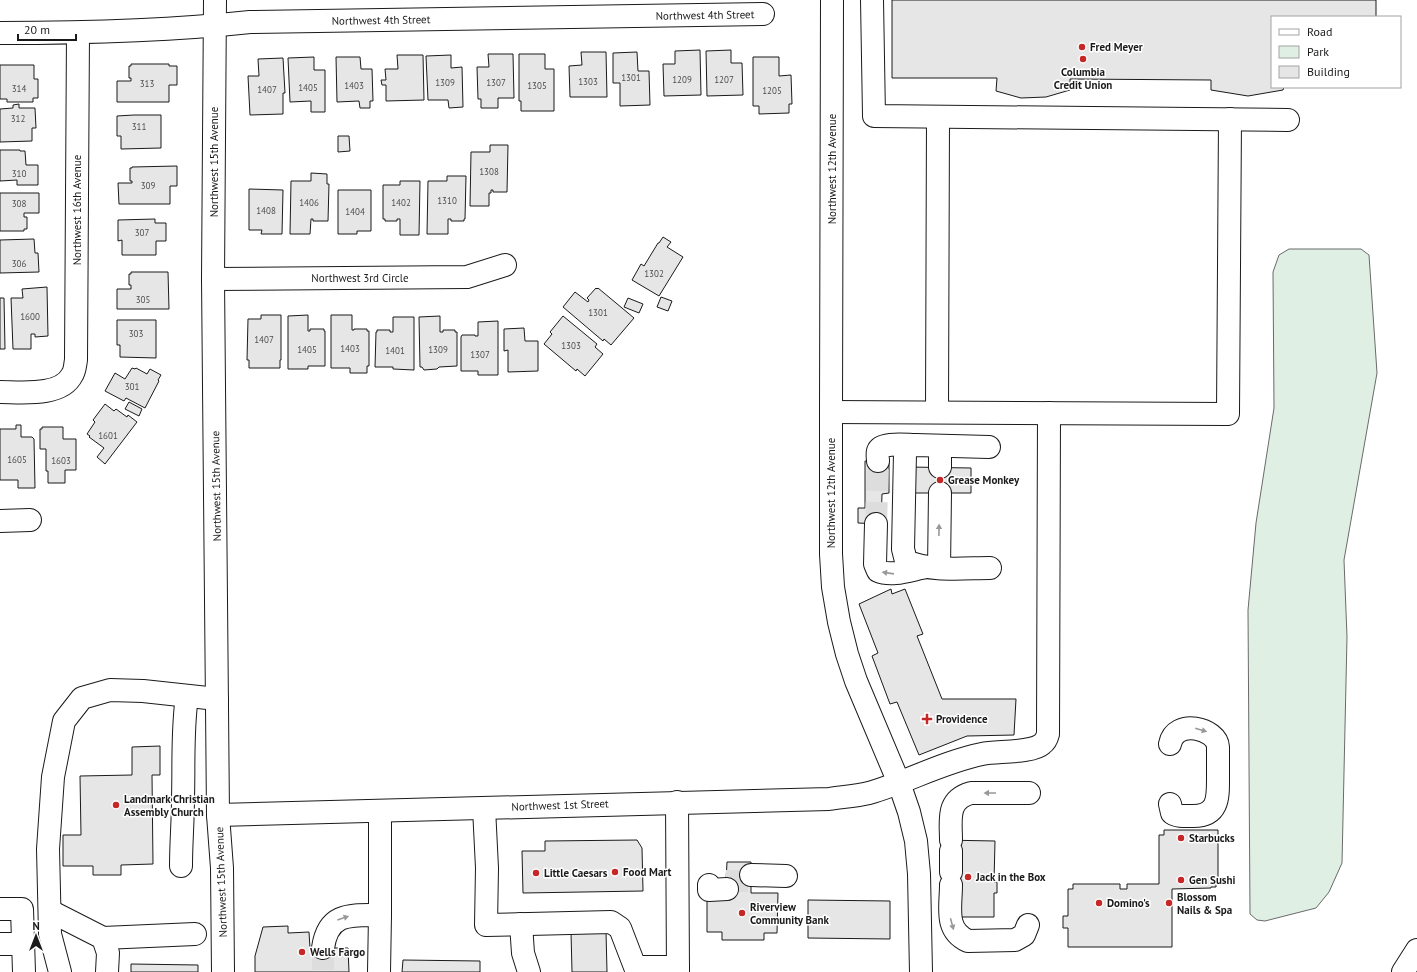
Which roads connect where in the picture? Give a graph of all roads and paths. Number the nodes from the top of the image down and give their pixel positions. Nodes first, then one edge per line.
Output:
1 (215, 0) edge
2 (832, 0) edge
3 (872, 0) edge
4 (763, 14) dead end
5 (215, 26) junction
6 (0, 33) edge
7 (78, 33) junction
8 (938, 117) junction
9 (1230, 119) junction
10 (1288, 120) dead end
11 (505, 265) dead end
12 (213, 278) junction
13 (0, 392) edge
14 (831, 412) junction
15 (937, 412) junction
16 (1049, 413) junction
17 (915, 445) junction
18 (940, 446) junction
19 (989, 447) dead end
20 (878, 461) tunnel mouth
21 (940, 467) dead end
22 (940, 493) dead end
23 (30, 520) dead end
24 (0, 521) edge
25 (876, 524) tunnel mouth
26 (932, 567) junction
27 (990, 568) dead end
28 (187, 696) junction
29 (217, 700) junction
30 (1170, 744) dead end
31 (899, 783) junction
32 (1029, 793) dead end
33 (677, 802) junction
34 (1170, 804) dead end
35 (484, 808) junction
36 (380, 810) junction
37 (218, 815) junction
38 (181, 866) dead end
39 (751, 882) tunnel mouth
40 (786, 882) dead end
41 (0, 909) edge
42 (50, 911) junction
43 (380, 915) junction
44 (521, 924) junction
45 (1028, 925) dead end
46 (195, 934) dead end
47 (103, 938) junction
48 (0, 944) edge
49 (24, 944) junction
50 (323, 948) tunnel mouth
51 (1417, 950) edge
52 (678, 969) edge
53 (635, 970) edge
54 (24, 972) edge
55 (60, 972) edge
56 (106, 972) edge
57 (223, 972) edge
58 (379, 972) edge
59 (529, 972) edge
60 (921, 972) edge
61 (1404, 972) edge

1 - 5 main road, Northwest 15th Avenue
2 - 14 main road, Northwest 12th Avenue
3 - 8 main road
4 - 5 main road, Northwest 4th Street
5 - 7 main road, Northwest 4th Street
5 - 12 main road, Northwest 15th Avenue
6 - 7 main road, Northwest 4th Street
7 - 13 main road, Northwest 16th Avenue
8 - 9 main road
8 - 15 main road
9 - 10 main road
9 - 16 main road
11 - 12 main road, Northwest 3rd Circle
12 - 29 main road, Northwest 15th Avenue
14 - 15 main road
14 - 31 main road, Northwest 12th Avenue
15 - 16 main road
16 - 31 main road, Northwest 1st Street
17 - 18 main road
17 - 20 main road
17 - 26 main road
18 - 19 main road
18 - 21 main road
26 -> 22 main road
23 - 24 main road
26 -> 25 main road
26 - 27 main road
28 - 29 main road
28 - 38 main road
28 - 42 main road
29 - 37 main road, Northwest 15th Avenue
30 -> 34 main road
31 - 33 main road, Northwest 1st Street
31 - 60 main road, Northwest 12th Avenue
32 -> 45 main road
33 - 35 main road, Northwest 1st Street
33 - 52 main road
35 - 36 main road, Northwest 1st Street
35 - 44 main road
36 - 37 main road, Northwest 1st Street
36 - 43 main road
37 - 57 main road, Northwest 15th Avenue
39 - 40 main road
41 - 49 main road
42 - 47 main road
42 - 55 main road
50 -> 43 main road
43 - 58 main road
44 - 53 main road
44 - 59 main road
46 - 47 main road
47 - 56 main road
48 - 49 main road
49 - 54 main road
51 - 61 main road
52 - 53 main road

